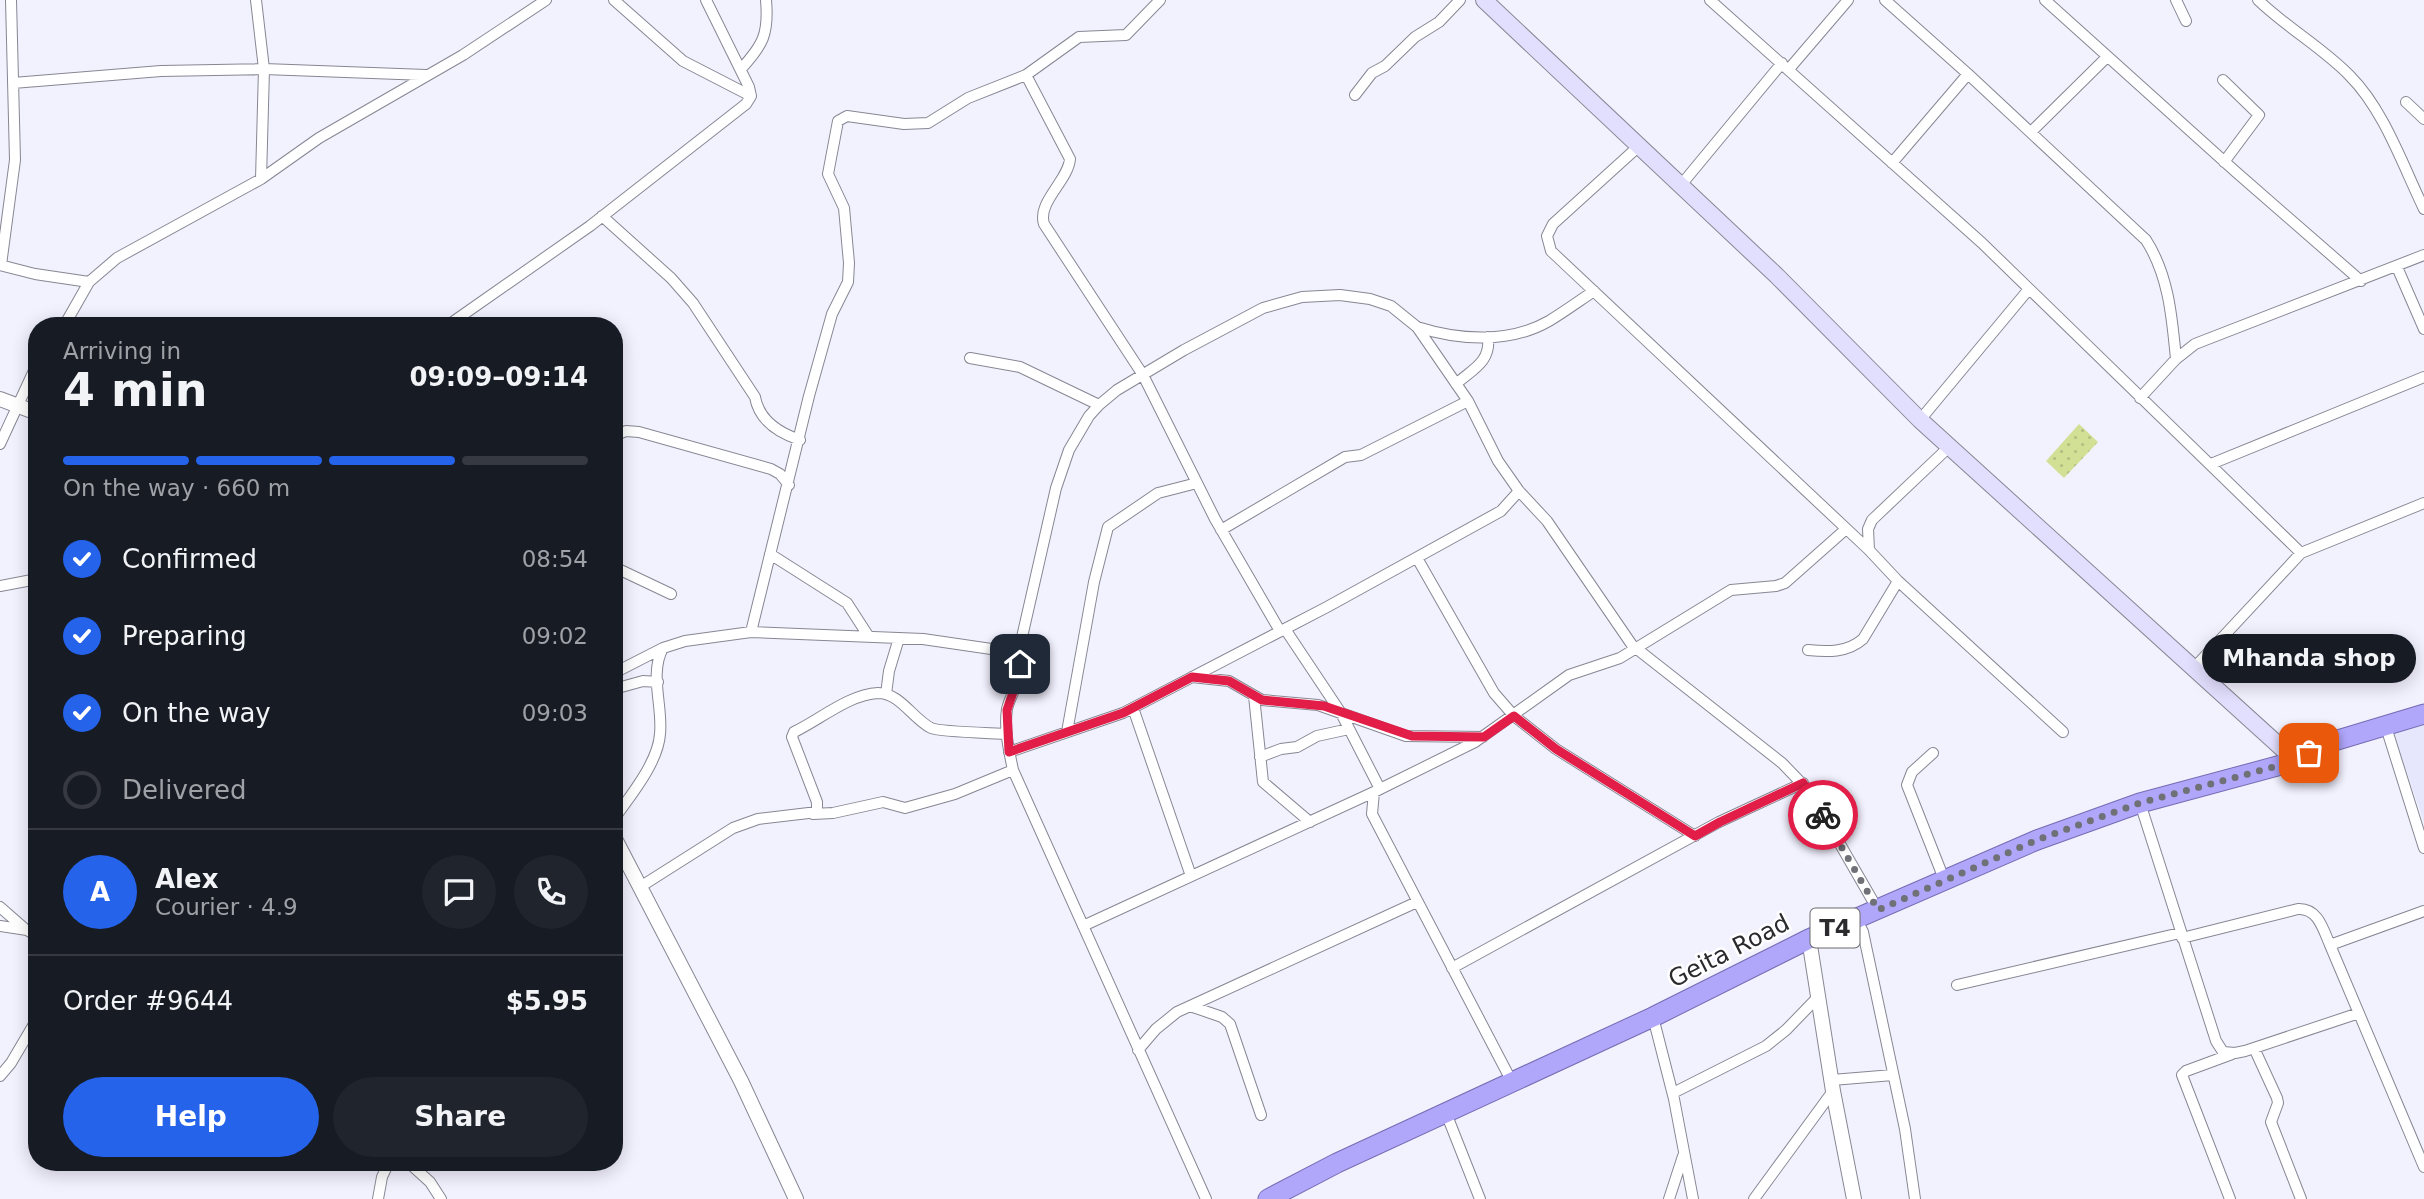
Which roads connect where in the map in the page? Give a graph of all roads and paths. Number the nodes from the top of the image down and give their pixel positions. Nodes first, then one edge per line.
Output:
1 (11, 0) edge
2 (256, 0) edge
3 (546, 0) edge
4 (614, 0) edge
5 (706, 0) edge
6 (766, 0) edge
7 (1160, 0) edge
8 (1460, 0) edge
9 (1484, 0) edge
10 (1710, 0) edge
11 (1848, 0) edge
12 (1885, 0) edge
13 (2045, 0) edge
14 (2176, 0) edge
15 (2258, 0) edge
16 (2186, 21) dead end
17 (2107, 57) junction
18 (1785, 66) junction
19 (264, 69) junction
20 (741, 69) junction
21 (1968, 74) junction
22 (427, 75) junction
23 (1026, 75) junction
24 (2223, 80) dead end
25 (13, 83) junction
26 (1355, 95) dead end
27 (751, 96) junction
28 (2406, 102) dead end
29 (2424, 119) edge
30 (2031, 132) junction
31 (1639, 146) junction
32 (2224, 162) junction
33 (1892, 163) junction
34 (261, 179) junction
35 (1681, 186) junction
36 (2424, 209) edge
37 (602, 216) junction
38 (2424, 255) edge
39 (1, 265) edge
40 (2398, 267) junction
41 (2361, 281) junction
42 (89, 282) junction
43 (2029, 289) junction
44 (1594, 291) junction
45 (69, 317) edge
46 (460, 317) edge
47 (1417, 327) junction
48 (2424, 329) edge
49 (1488, 337) junction
50 (970, 358) dead end
51 (2176, 359) junction
52 (1143, 375) junction
53 (2424, 377) edge
54 (28, 382) edge
55 (1456, 384) junction
56 (2140, 398) junction
57 (0, 399) edge
58 (1468, 401) junction
59 (17, 404) junction
60 (1099, 405) junction
61 (28, 409) edge
62 (1920, 420) junction
63 (623, 433) edge
64 (800, 440) junction
65 (0, 444) edge
66 (1949, 447) junction
67 (2211, 464) junction
68 (1197, 484) junction
69 (789, 485) junction
70 (1519, 491) junction
71 (2424, 503) edge
72 (1869, 525) junction
73 (1221, 530) junction
74 (1849, 532) junction
75 (1869, 550) junction
76 (2301, 553) junction
77 (770, 554) junction
78 (1417, 558) junction
79 (623, 571) edge
80 (28, 581) edge
81 (1898, 581) junction
82 (0, 586) edge
83 (671, 594) dead end
84 (1283, 630) junction
85 (751, 632) junction
86 (869, 637) junction
87 (899, 638) junction
88 (663, 648) junction
89 (1635, 648) junction
90 (1808, 650) dead end
91 (1017, 659) junction
92 (623, 668) edge
93 (2194, 668) junction
94 (1192, 677) junction
95 (658, 682) junction
96 (623, 687) edge
97 (886, 694) junction
98 (1254, 696) junction
99 (1133, 708) junction
100 (1341, 713) junction
101 (2424, 714) edge
102 (1514, 716) junction
103 (2386, 727) junction
104 (1349, 729) junction
105 (1067, 732) junction
106 (2063, 732) dead end
107 (1007, 734) junction
108 (1484, 737) junction
109 (1009, 752) junction
110 (1933, 753) dead end
111 (1260, 757) junction
112 (2296, 761) junction
113 (1013, 770) junction
114 (1803, 783) junction
115 (1377, 791) junction
116 (2140, 803) junction
117 (623, 807) edge
118 (813, 814) junction
119 (1310, 822) junction
120 (1695, 836) junction
121 (2424, 848) edge
122 (623, 854) edge
123 (1191, 876) junction
124 (1944, 879) junction
125 (640, 887) junction
126 (1417, 902) junction
127 (0, 906) edge
128 (1878, 910) junction
129 (2424, 911) edge
130 (1856, 918) junction
131 (0, 926) edge
132 (1083, 926) junction
133 (28, 930) edge
134 (28, 932) edge
135 (2181, 936) junction
136 (1809, 939) junction
137 (2330, 945) junction
138 (1452, 968) junction
139 (1957, 985) dead end
140 (1818, 997) junction
141 (1190, 1006) junction
142 (2359, 1013) junction
143 (1653, 1017) junction
144 (28, 1034) edge
145 (2255, 1048) junction
146 (1138, 1050) junction
147 (2235, 1054) junction
148 (1893, 1075) junction
149 (0, 1076) edge
150 (1512, 1082) junction
151 (1833, 1085) junction
152 (1673, 1094) junction
153 (1446, 1113) junction
154 (1261, 1115) dead end
155 (1684, 1153) junction
156 (2424, 1167) edge
157 (385, 1171) edge
158 (418, 1171) edge
159 (378, 1199) edge
160 (441, 1199) edge
161 (796, 1199) edge
162 (1206, 1199) edge
163 (1268, 1199) edge
164 (1480, 1199) edge
165 (1669, 1199) edge
166 (1693, 1199) edge
167 (1754, 1199) edge
168 (1854, 1199) edge
169 (1915, 1199) edge
170 (2230, 1199) edge
171 (2301, 1199) edge

1 - 25 street
2 - 19 street
3 - 22 street
4 - 27 street
5 - 20 street
6 - 20 street
7 - 23 street
8 - 26 street
9 - 31 main road
10 - 18 street
11 - 18 street
12 - 21 street
13 - 17 street
14 - 16 street
15 - 36 street
17 - 30 street
17 - 32 street
18 - 33 street
18 - 35 street
19 - 22 street
19 - 25 street
19 - 34 street
20 - 27 street
21 - 30 street
21 - 33 street
22 - 34 street
23 - 52 street
23 - 64 street
24 - 32 street
25 - 39 street
27 - 37 street
28 - 29 street
30 - 51 street
31 - 35 main road
31 - 44 street
32 - 41 street
33 - 43 street
34 - 42 street
35 - 62 main road
37 - 46 street
37 - 64 street
38 - 40 street
39 - 42 street
40 - 41 street
40 - 48 street
41 - 51 street
42 - 45 street
43 - 56 street
43 - 62 street
44 - 49 street
44 - 74 street
47 - 49 street
47 - 52 street
47 - 55 street
49 - 55 street
50 - 60 street
51 - 56 street
52 - 60 street
52 - 68 street
53 - 67 street
54 - 59 street
55 - 58 street
56 - 67 street
57 - 59 street
58 - 70 street
58 - 73 street
59 - 61 street
59 - 65 street
60 - 91 street
62 - 66 main road
63 - 69 street
64 - 69 street
66 - 72 street
66 - 93 main road
67 - 76 street
68 - 73 street
68 - 105 street
69 - 77 street
70 - 78 street
70 - 89 street
71 - 76 street
72 - 74 street
72 - 75 street
73 - 84 street
74 - 75 street
74 - 89 street
75 - 81 street
76 - 93 street
77 - 85 street
77 - 86 street
78 - 84 street
78 - 102 street
79 - 83 street
80 - 82 street
81 - 90 street
81 - 106 street
84 - 94 street
84 - 100 street
85 - 86 street
85 - 88 street
86 - 87 street
87 - 91 street
87 - 97 street
88 - 92 street
88 - 95 street
89 - 102 street
89 - 114 street
91 - 107 street
93 - 112 main road
94 - 98 street
94 - 99 street
95 - 96 street
95 - 117 street
97 - 107 street
97 - 118 street
98 - 100 street
98 - 111 street
99 - 105 street
99 - 123 street
100 - 104 street
100 - 108 street
101 - 103 highway, Geita Road / T4
102 - 108 street
102 - 120 street
103 - 112 highway, Geita Road / T4
103 - 121 street
104 - 111 street
104 - 115 street
105 - 109 street
107 - 109 street
108 - 115 street
109 - 113 street
110 - 124 street
111 - 119 street
112 - 116 highway, Geita Road / T4
113 - 118 street
113 - 132 street
114 - 120 street
114 - 128 street
115 - 119 street
115 - 126 street
116 - 124 highway, Geita Road / T4
116 - 135 street
118 - 125 street
119 - 123 street
120 - 138 street
122 - 125 street
123 - 132 street
124 - 128 highway, Geita Road / T4
125 - 161 street
126 - 138 street
126 - 141 street
127 - 133 street
128 - 130 highway, Geita Road / T4
129 - 137 street
130 - 136 highway, Geita Road / T4
130 - 148 street
131 - 134 street
132 - 146 street
135 - 137 street
135 - 139 street
135 - 147 street
136 - 140 street
136 - 143 highway, Geita Road / T4
137 - 142 street
138 - 150 street
140 - 151 street
140 - 152 street
141 - 146 street
141 - 154 street
142 - 145 street
142 - 156 street
143 - 150 highway, Geita Road / T4
143 - 152 street
144 - 149 street
145 - 147 street
145 - 171 street
146 - 162 street
147 - 170 street
148 - 151 street
148 - 169 street
150 - 153 highway, Geita Road / T4
151 - 167 street
151 - 168 street
152 - 155 street
153 - 163 highway, Geita Road / T4
153 - 164 street
155 - 165 street
155 - 166 street
157 - 159 street
158 - 160 street

